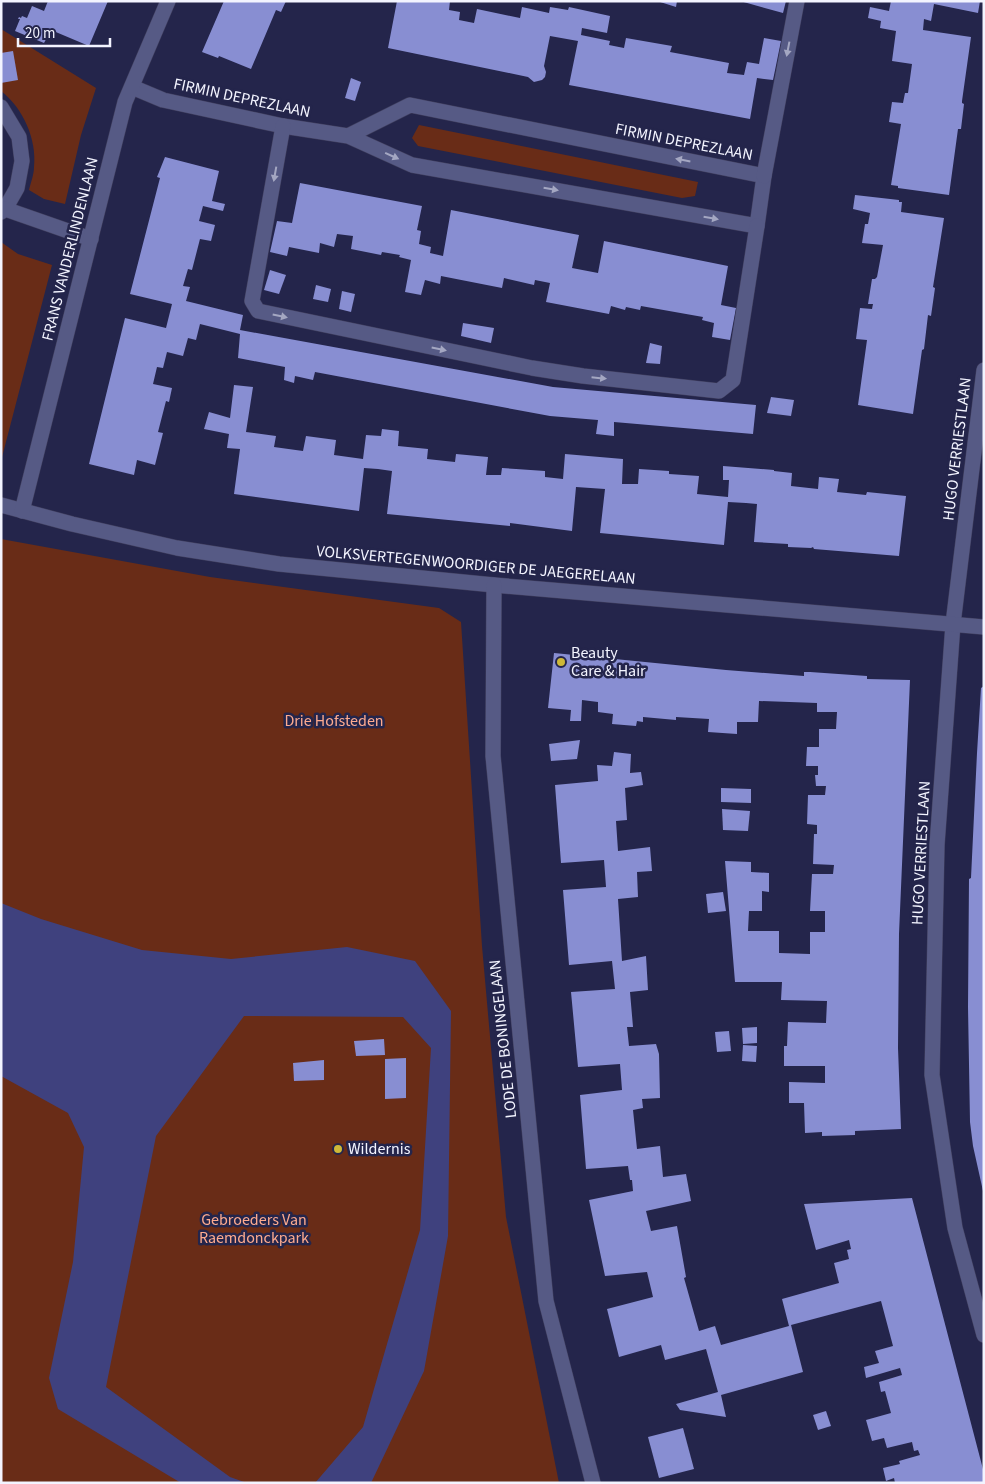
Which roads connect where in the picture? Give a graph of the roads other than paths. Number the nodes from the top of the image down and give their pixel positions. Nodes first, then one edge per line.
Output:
1 (168, 1) edge
2 (797, 1) edge
3 (132, 87) junction
4 (1, 107) edge
5 (283, 126) junction
6 (348, 136) junction
7 (764, 176) junction
8 (3, 210) edge
9 (757, 226) junction
10 (91, 239) junction
11 (984, 370) edge
12 (1, 505) edge
13 (22, 511) junction
14 (494, 585) junction
15 (953, 624) junction
16 (984, 627) edge
17 (984, 1335) edge
18 (593, 1483) edge

1 - 3 street, FRANS VANDERLINDENLAAN
2 -> 7 street
3 - 5 street, FIRMIN DEPREZLAAN
3 - 10 street, FRANS VANDERLINDENLAAN
4 - 8 street
5 - 6 street, FIRMIN DEPREZLAAN
5 -> 9 street
7 -> 6 street, FIRMIN DEPREZLAAN
6 -> 9 street, FIRMIN DEPREZLAAN
7 - 9 street, FIRMIN DEPREZLAAN
8 - 10 street
10 - 13 street, FRANS VANDERLINDENLAAN
11 - 15 street, HUGO VERRIESTLAAN
12 - 13 street, VOLKSVERTEGENWOORDIGER DE JAEGERELAAN
13 - 14 street, VOLKSVERTEGENWOORDIGER DE JAEGERELAAN
14 - 15 street, VOLKSVERTEGENWOORDIGER DE JAEGERELAAN
14 - 18 street, LODE DE BONINGELAAN
15 - 16 street, VOLKSVERTEGENWOORDIGER DE JAEGERELAAN
15 - 17 street, HUGO VERRIESTLAAN

